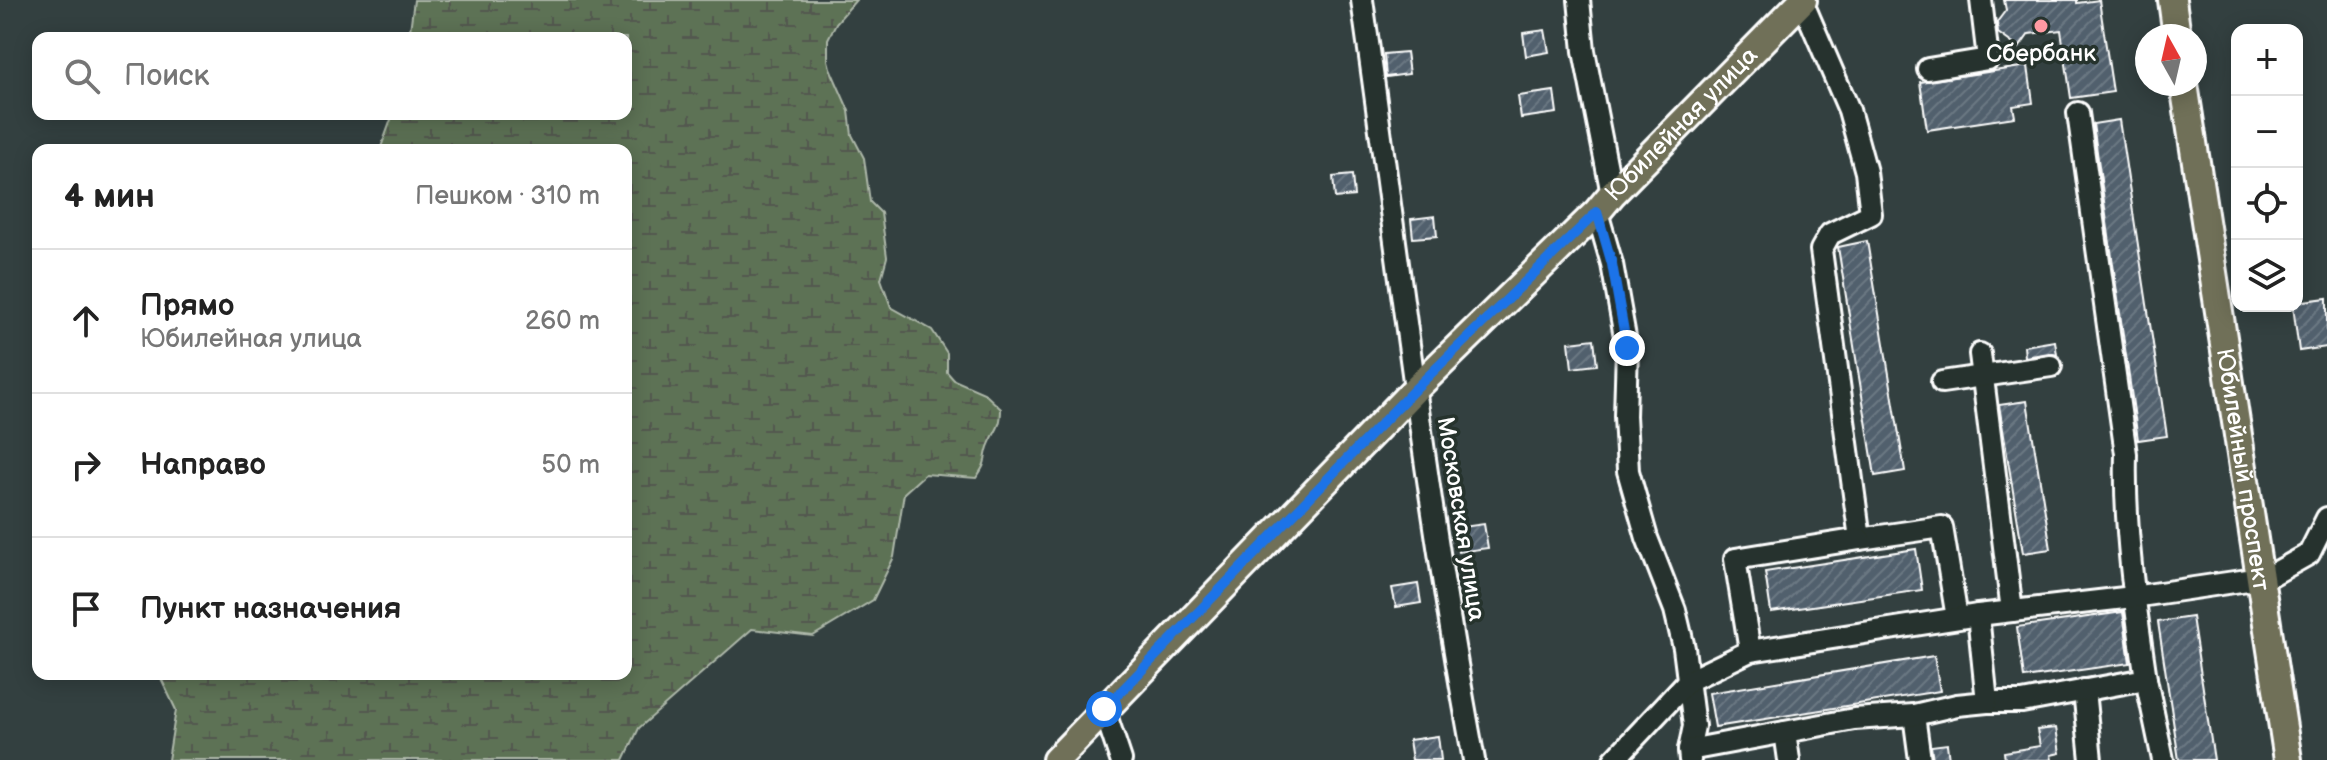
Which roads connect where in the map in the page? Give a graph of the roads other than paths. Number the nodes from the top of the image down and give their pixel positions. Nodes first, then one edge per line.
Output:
1 (1362, 0) edge
2 (1579, 0) edge
3 (1981, 0) edge
4 (2172, 0) edge
5 (1803, 1) edge
6 (2175, 24) edge
7 (1928, 69) dead end
8 (2186, 96) edge
9 (2078, 113) dead end
10 (1604, 203) junction
11 (1980, 354) dead end
12 (2051, 366) dead end
13 (1983, 376) junction
14 (1942, 382) dead end
15 (1415, 389) junction
16 (2327, 518) edge
17 (1860, 539) junction
18 (2259, 579) junction
19 (2133, 597) junction
20 (2012, 611) junction
21 (1968, 617) junction
22 (1750, 651) junction
23 (2146, 679) junction
24 (1688, 681) junction
25 (2084, 690) junction
26 (1987, 702) junction
27 (1104, 709) junction
28 (1914, 715) junction
29 (1785, 732) junction
30 (1689, 755) edge
31 (1056, 760) edge
32 (1121, 760) edge
33 (1474, 760) edge
34 (1614, 760) edge
35 (1789, 760) edge
36 (1920, 760) edge
37 (2091, 760) edge
38 (2163, 760) edge
39 (2288, 760) edge

1 - 15 street, Московская улица
2 - 10 street
3 - 7 street
4 - 6 main road
5 - 10 main road, Юбилейная улица
5 - 17 street
8 - 18 main road, Юбилейный проспект
9 - 19 street
10 - 15 main road, Юбилейная улица
10 - 24 street
11 - 13 street
12 - 13 street
13 - 14 street
13 - 20 street
15 - 27 main road, Юбилейная улица
15 - 33 street, Московская улица
16 - 18 street
17 - 21 street
17 - 22 street
18 - 19 street
18 - 39 main road, Юбилейный проспект
19 - 20 street
19 - 23 street
20 - 21 street
21 - 22 street
21 - 26 street
22 - 24 street
23 - 25 street
23 - 38 street
24 - 30 street
24 - 34 street
25 - 26 street
25 - 37 street
26 - 28 street
27 - 31 main road, Юбилейная улица
27 - 32 street
28 - 29 street
28 - 36 street
29 - 30 street
29 - 35 street

